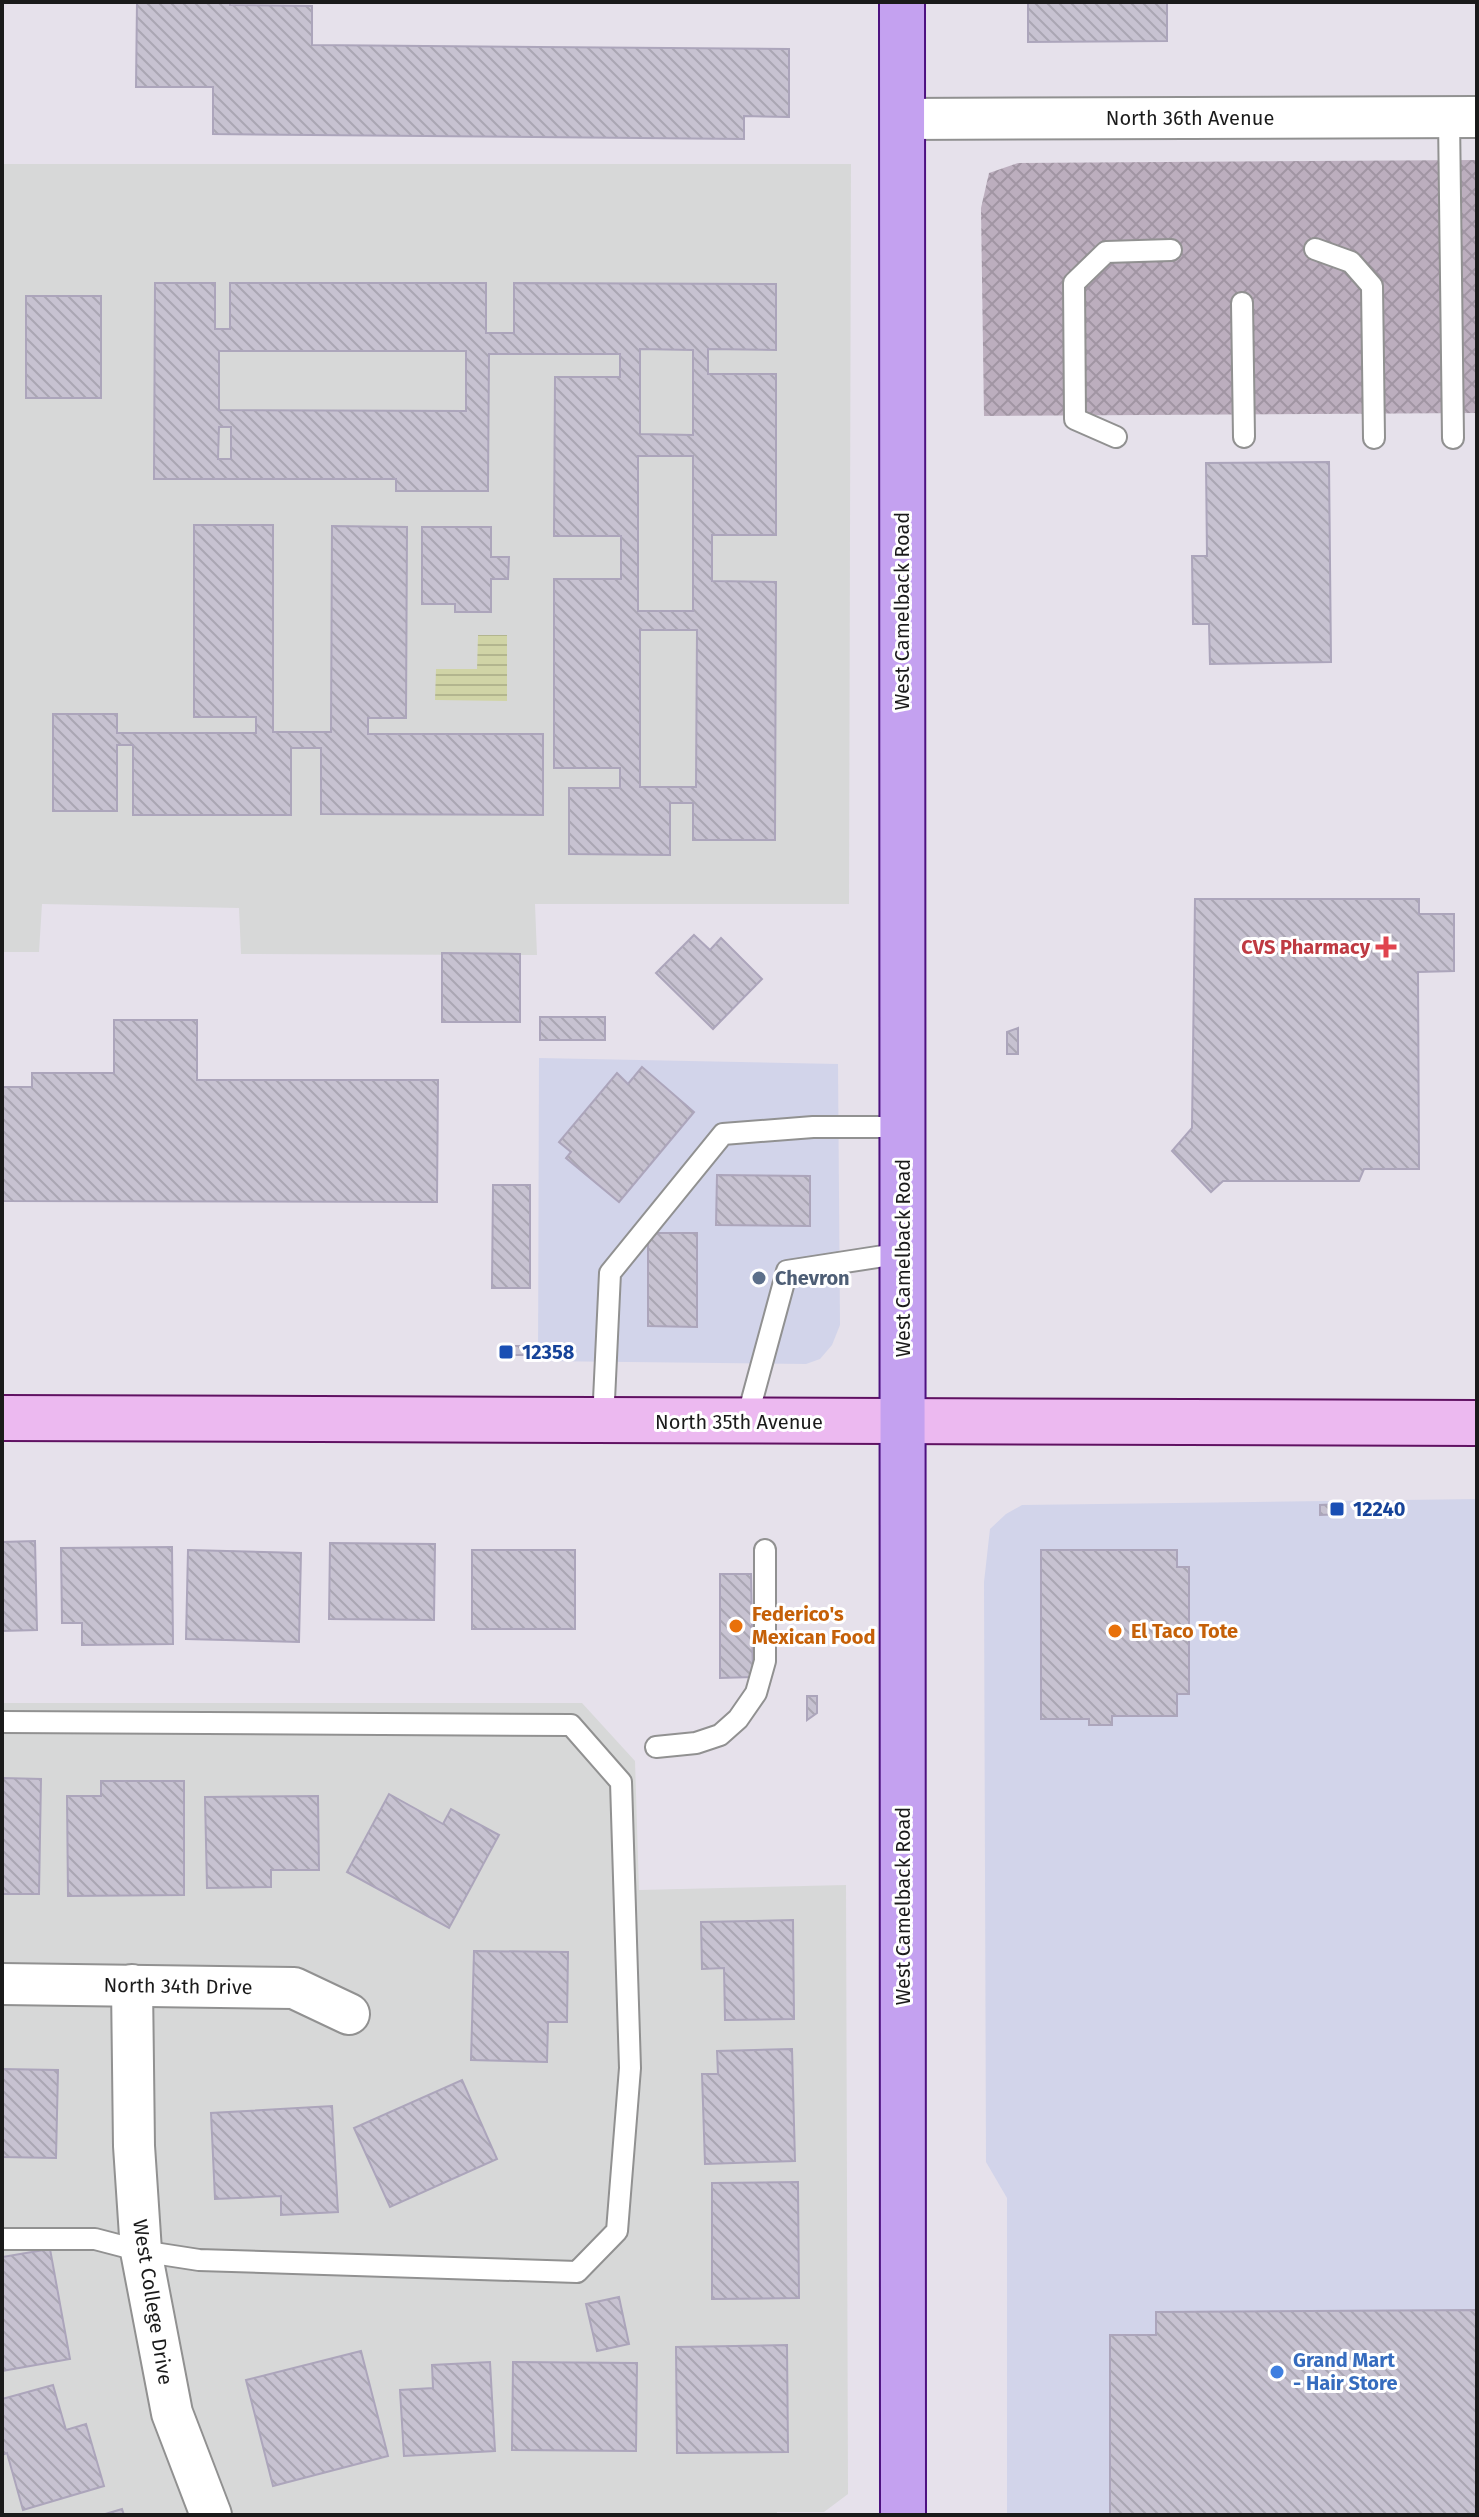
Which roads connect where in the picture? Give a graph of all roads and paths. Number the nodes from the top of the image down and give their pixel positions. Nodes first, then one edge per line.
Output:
1 (902, 2) edge
2 (1463, 117) edge
3 (902, 119) junction
4 (1315, 249) dead end
5 (1171, 250) dead end
6 (1242, 303) dead end
7 (1116, 437) dead end
8 (1244, 437) dead end
9 (1374, 438) dead end
10 (1453, 438) dead end
11 (903, 1127) junction
12 (903, 1253) junction
13 (2, 1418) edge
14 (603, 1421) junction
15 (746, 1422) junction
16 (903, 1422) junction
17 (1477, 1423) edge
18 (765, 1550) dead end
19 (2, 1722) edge
20 (656, 1747) dead end
21 (2, 1984) edge
22 (132, 1985) junction
23 (349, 2014) dead end
24 (2, 2239) edge
25 (141, 2251) junction
26 (211, 2515) edge
27 (903, 2515) edge

1 - 3 main road, West Camelback Road
2 - 3 street, North 36th Avenue
2 - 10 lane
3 - 11 main road, West Camelback Road
4 - 9 lane
5 - 7 lane
6 - 8 lane
11 - 12 main road, West Camelback Road
11 - 14 lane
12 - 15 lane
12 - 16 main road, West Camelback Road
13 - 14 main road, North 35th Avenue
14 - 15 main road, North 35th Avenue
15 - 16 main road, North 35th Avenue
16 - 17 main road, North 35th Avenue
16 - 27 main road, West Camelback Road
18 - 20 lane
19 - 25 lane
21 - 22 street, North 34th Drive
22 - 23 street, North 34th Drive
22 - 25 street, West College Drive
24 - 25 lane
25 - 26 street, West College Drive

